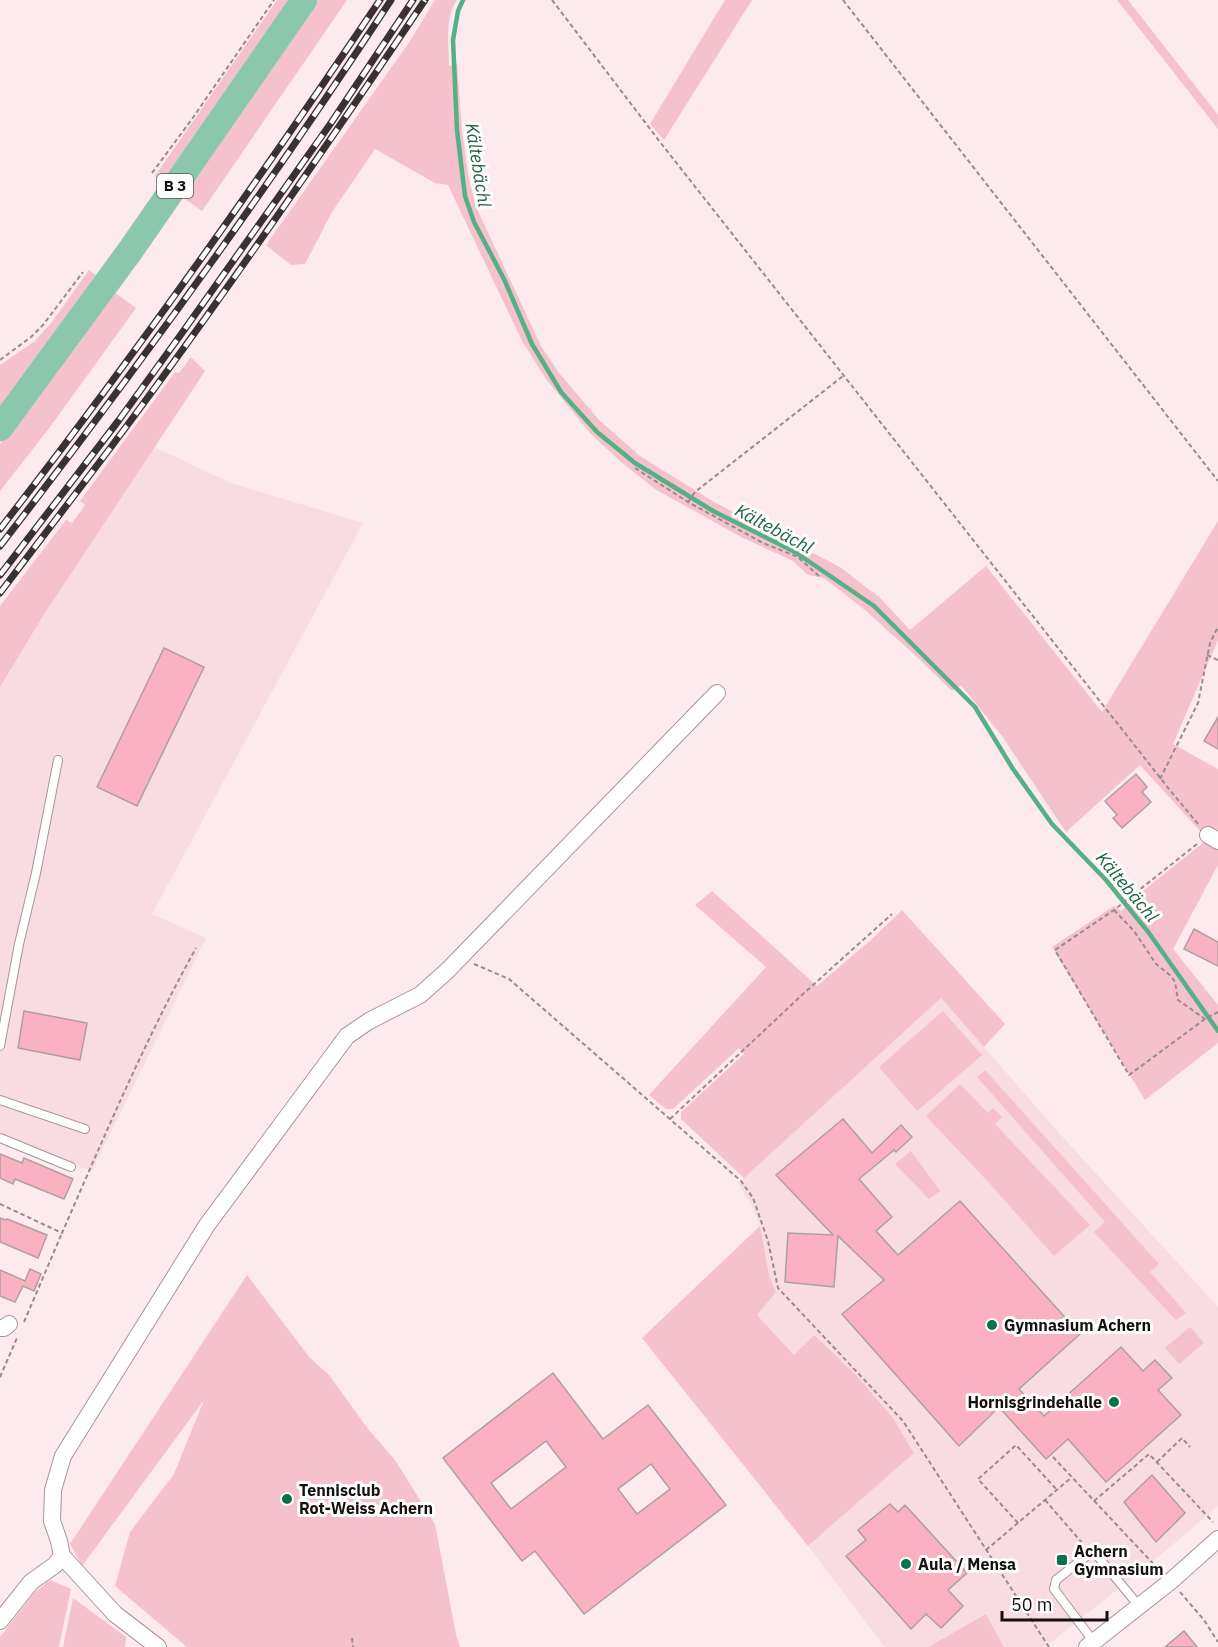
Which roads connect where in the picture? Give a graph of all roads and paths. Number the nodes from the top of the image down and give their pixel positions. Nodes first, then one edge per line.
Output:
1 (274, 0) edge
2 (304, 0) edge
3 (552, 0) edge
4 (843, 0) edge
5 (152, 172) dead end
6 (83, 272) dead end
7 (0, 360) edge
8 (843, 376) junction
9 (0, 428) edge
10 (635, 468) dead end
11 (1218, 481) edge
12 (688, 502) junction
13 (821, 578) dead end
14 (1218, 627) edge
15 (1207, 655) junction
16 (1218, 660) edge
17 (717, 693) dead end
18 (58, 760) dead end
19 (1160, 779) junction
20 (1213, 838) edge
21 (1114, 910) junction
22 (892, 914) dead end
23 (196, 948) dead end
24 (473, 964) dead end
25 (1218, 1012) edge
26 (1205, 1019) junction
27 (0, 1046) edge
28 (0, 1100) edge
29 (670, 1119) junction
30 (85, 1129) dead end
31 (0, 1138) edge
32 (71, 1167) dead end
33 (0, 1204) edge
34 (63, 1233) junction
35 (0, 1377) edge
36 (1190, 1447) dead end
37 (1053, 1457) dead end
38 (1156, 1462) junction
39 (1072, 1477) junction
40 (1057, 1490) junction
41 (1045, 1500) junction
42 (1094, 1501) junction
43 (1213, 1522) dead end
44 (1018, 1523) junction
45 (1218, 1539) edge
46 (986, 1551) junction
47 (1092, 1554) junction
48 (62, 1556) junction
49 (1158, 1568) dead end
50 (1171, 1581) junction
51 (1138, 1606) junction
52 (0, 1621) edge
53 (352, 1638) dead end
54 (1218, 1642) edge
55 (1091, 1644) edge
56 (158, 1647) edge
57 (353, 1647) edge
58 (1049, 1647) edge

1 - 5 path
2 - 9 main road, B 3
3 - 8 path
4 - 11 path
6 - 7 path
8 - 12 path
8 - 19 path
10 - 12 path
12 - 13 path
14 - 15 path
15 - 16 path
15 - 19 path
17 - 48 street
18 - 27 lane
19 - 20 path
20 - 21 path
21 - 26 path
21 - 26 path
22 - 29 path
23 - 34 path
24 - 29 path
25 - 26 path
28 - 30 lane
29 - 46 path
31 - 32 lane
33 - 34 path
34 - 35 path
36 - 38 path
37 - 39 path
38 - 42 path
38 - 43 path
39 - 40 path
39 - 42 path
40 - 41 path
40 - 44 path
41 - 44 path
41 - 47 path
42 - 49 path
44 - 46 path
45 - 50 street
46 - 58 path
47 - 51 lane
47 - 55 lane
48 - 52 street
48 - 56 street
50 - 51 street
50 - 54 path
51 - 55 street
53 - 57 path

